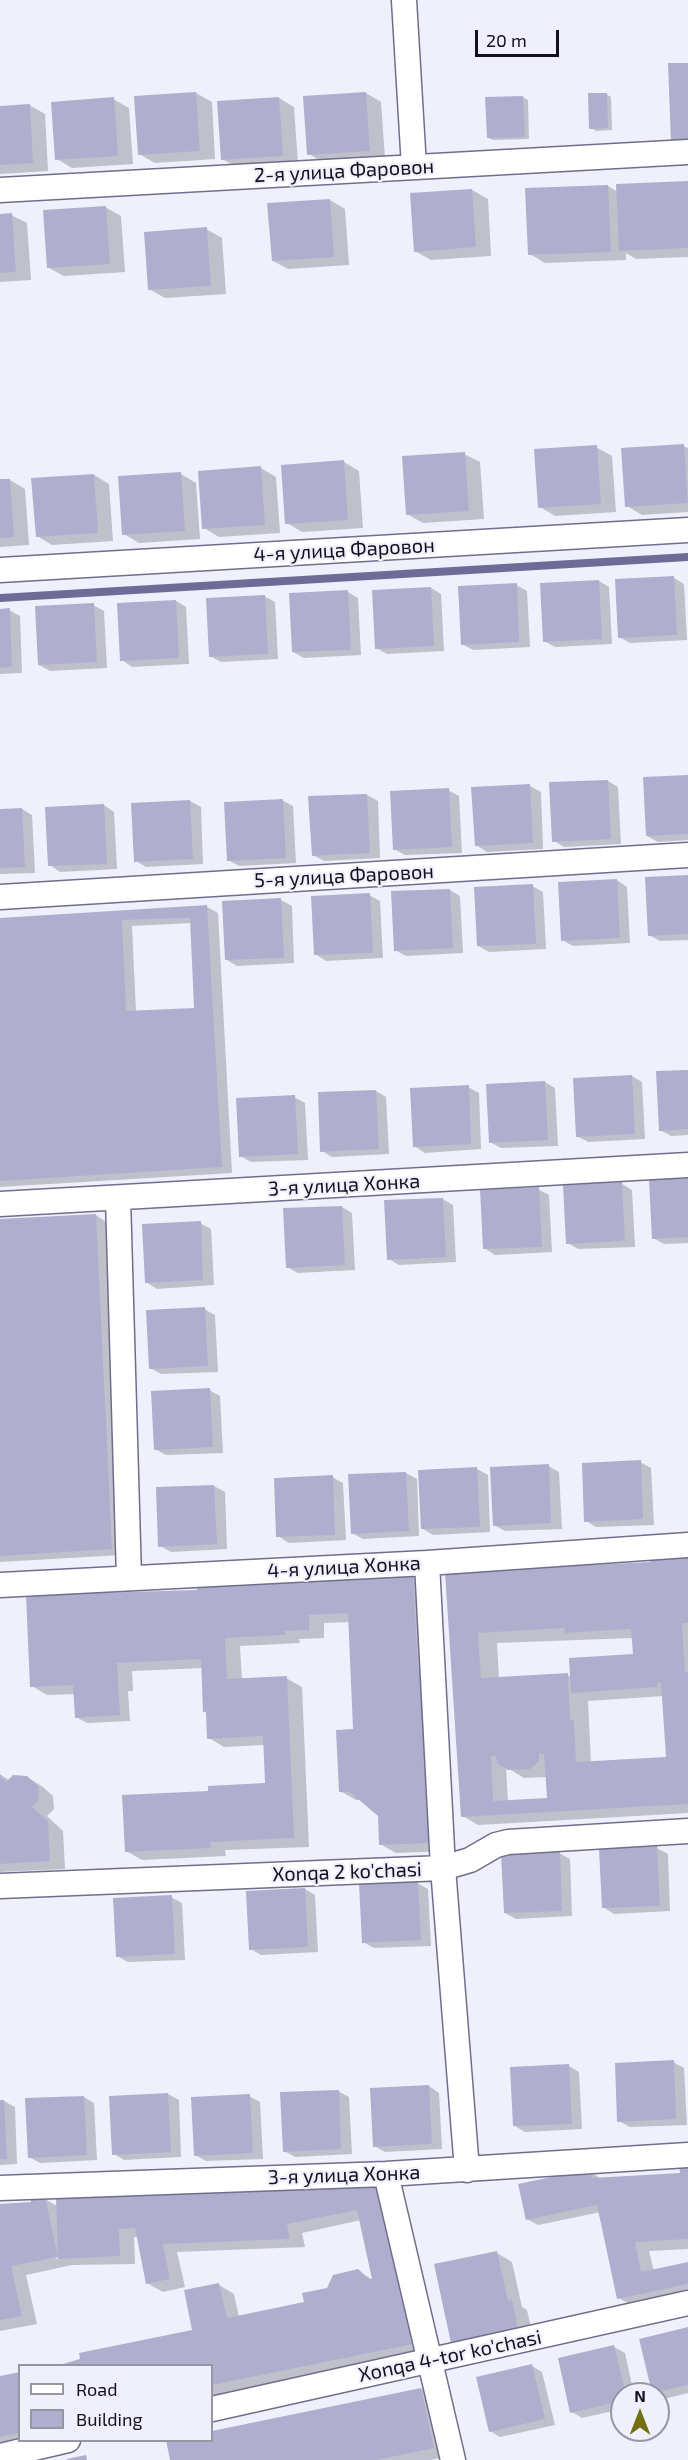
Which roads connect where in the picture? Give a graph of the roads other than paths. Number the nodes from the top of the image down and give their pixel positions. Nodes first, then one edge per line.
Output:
1 (404, 0) edge
2 (688, 152) edge
3 (414, 167) junction
4 (0, 190) edge
5 (688, 530) edge
6 (0, 570) edge
7 (688, 855) edge
8 (0, 897) edge
9 (688, 1166) edge
10 (118, 1198) junction
11 (0, 1204) edge
12 (688, 1545) edge
13 (427, 1563) junction
14 (129, 1578) junction
15 (0, 1585) edge
16 (688, 1831) edge
17 (443, 1868) junction
18 (0, 1886) edge
19 (688, 2155) edge
20 (468, 2170) junction
21 (386, 2174) junction
22 (0, 2188) edge
23 (688, 2303) edge
24 (431, 2360) junction
25 (213, 2409) edge
26 (60, 2442) edge
27 (0, 2456) edge
28 (453, 2460) edge

1 - 3 street
2 - 3 street, 2-я улица Фаровон
3 - 4 street, 2-я улица Фаровон
5 - 6 street, 4-я улица Фаровон
7 - 8 street, 5-я улица Фаровон
9 - 10 street, 3-я улица Хонка
10 - 11 street, 3-я улица Хонка
10 - 14 street
12 - 13 street, 4-я улица Хонка
13 - 14 street, 4-я улица Хонка
13 - 17 street
14 - 15 street, 4-я улица Хонка
16 - 17 street, Xonqa 2 ko'chasi
17 - 18 street, Xonqa 2 ko'chasi
17 - 20 street
19 - 20 street, 3-я улица Хонка
20 - 21 street, 3-я улица Хонка
21 - 22 street, 3-я улица Хонка
21 - 24 street
23 - 24 street, Xonqa 4-tor ko'chasi
24 - 25 street, Xonqa 4-tor ko'chasi
24 - 28 street
26 - 27 street

